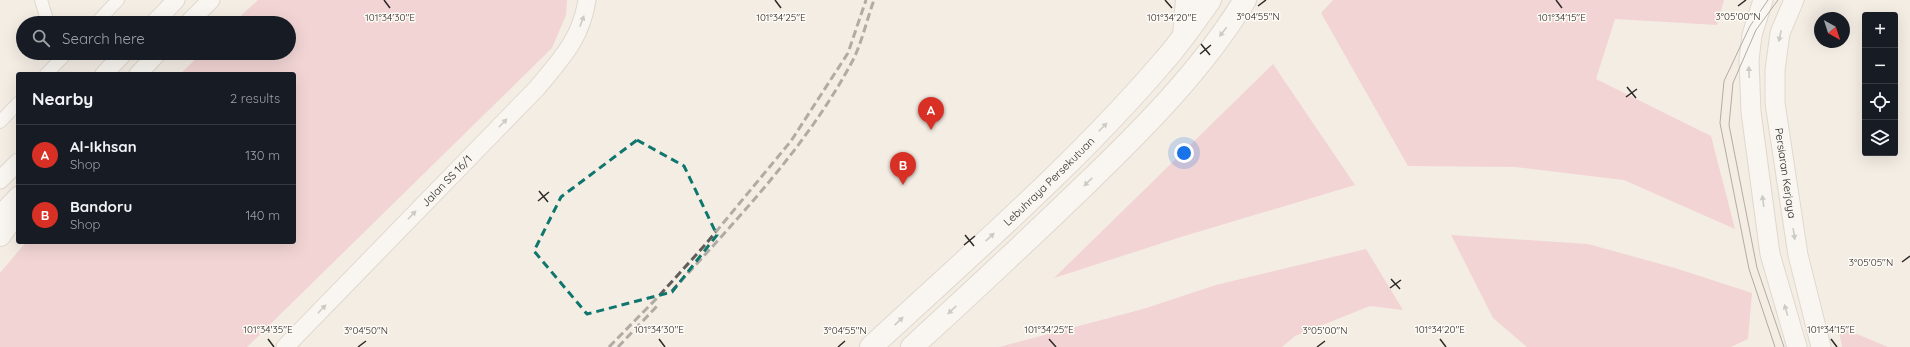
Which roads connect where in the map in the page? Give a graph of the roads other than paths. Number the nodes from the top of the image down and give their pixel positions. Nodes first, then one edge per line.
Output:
1 (41, 0) edge
2 (118, 0) edge
3 (176, 0) edge
4 (211, 0) edge
5 (587, 0) edge
6 (1187, 0) edge
7 (1210, 0) edge
8 (1245, 0) edge
9 (1763, 0) edge
10 (1794, 0) edge
11 (46, 16) edge
12 (103, 16) edge
13 (161, 16) edge
14 (195, 16) edge
15 (1184, 36) junction
16 (57, 60) edge
17 (117, 60) edge
18 (151, 60) edge
19 (48, 72) edge
20 (106, 72) edge
21 (140, 72) edge
22 (16, 105) edge
23 (0, 122) edge
24 (16, 164) edge
25 (0, 180) edge
26 (16, 198) edge
27 (16, 211) edge
28 (0, 214) edge
29 (0, 236) edge
30 (285, 347) edge
31 (871, 347) edge
32 (912, 347) edge
33 (1797, 347) edge
34 (1821, 347) edge

1 - 11 street
2 - 12 street
3 - 13 street
4 - 14 street
30 -> 5 street, Jalan SS 16/1
6 - 15 highway
7 - 15 highway, Lebuhraya Persekutuan
8 -> 32 highway
33 -> 9 main road
10 -> 34 main road, Persiaran Kerjaya
31 -> 15 highway, Lebuhraya Persekutuan
16 - 19 street
17 - 20 street
18 - 21 street
22 - 23 street
24 - 25 street
26 - 28 street
27 - 29 highway

